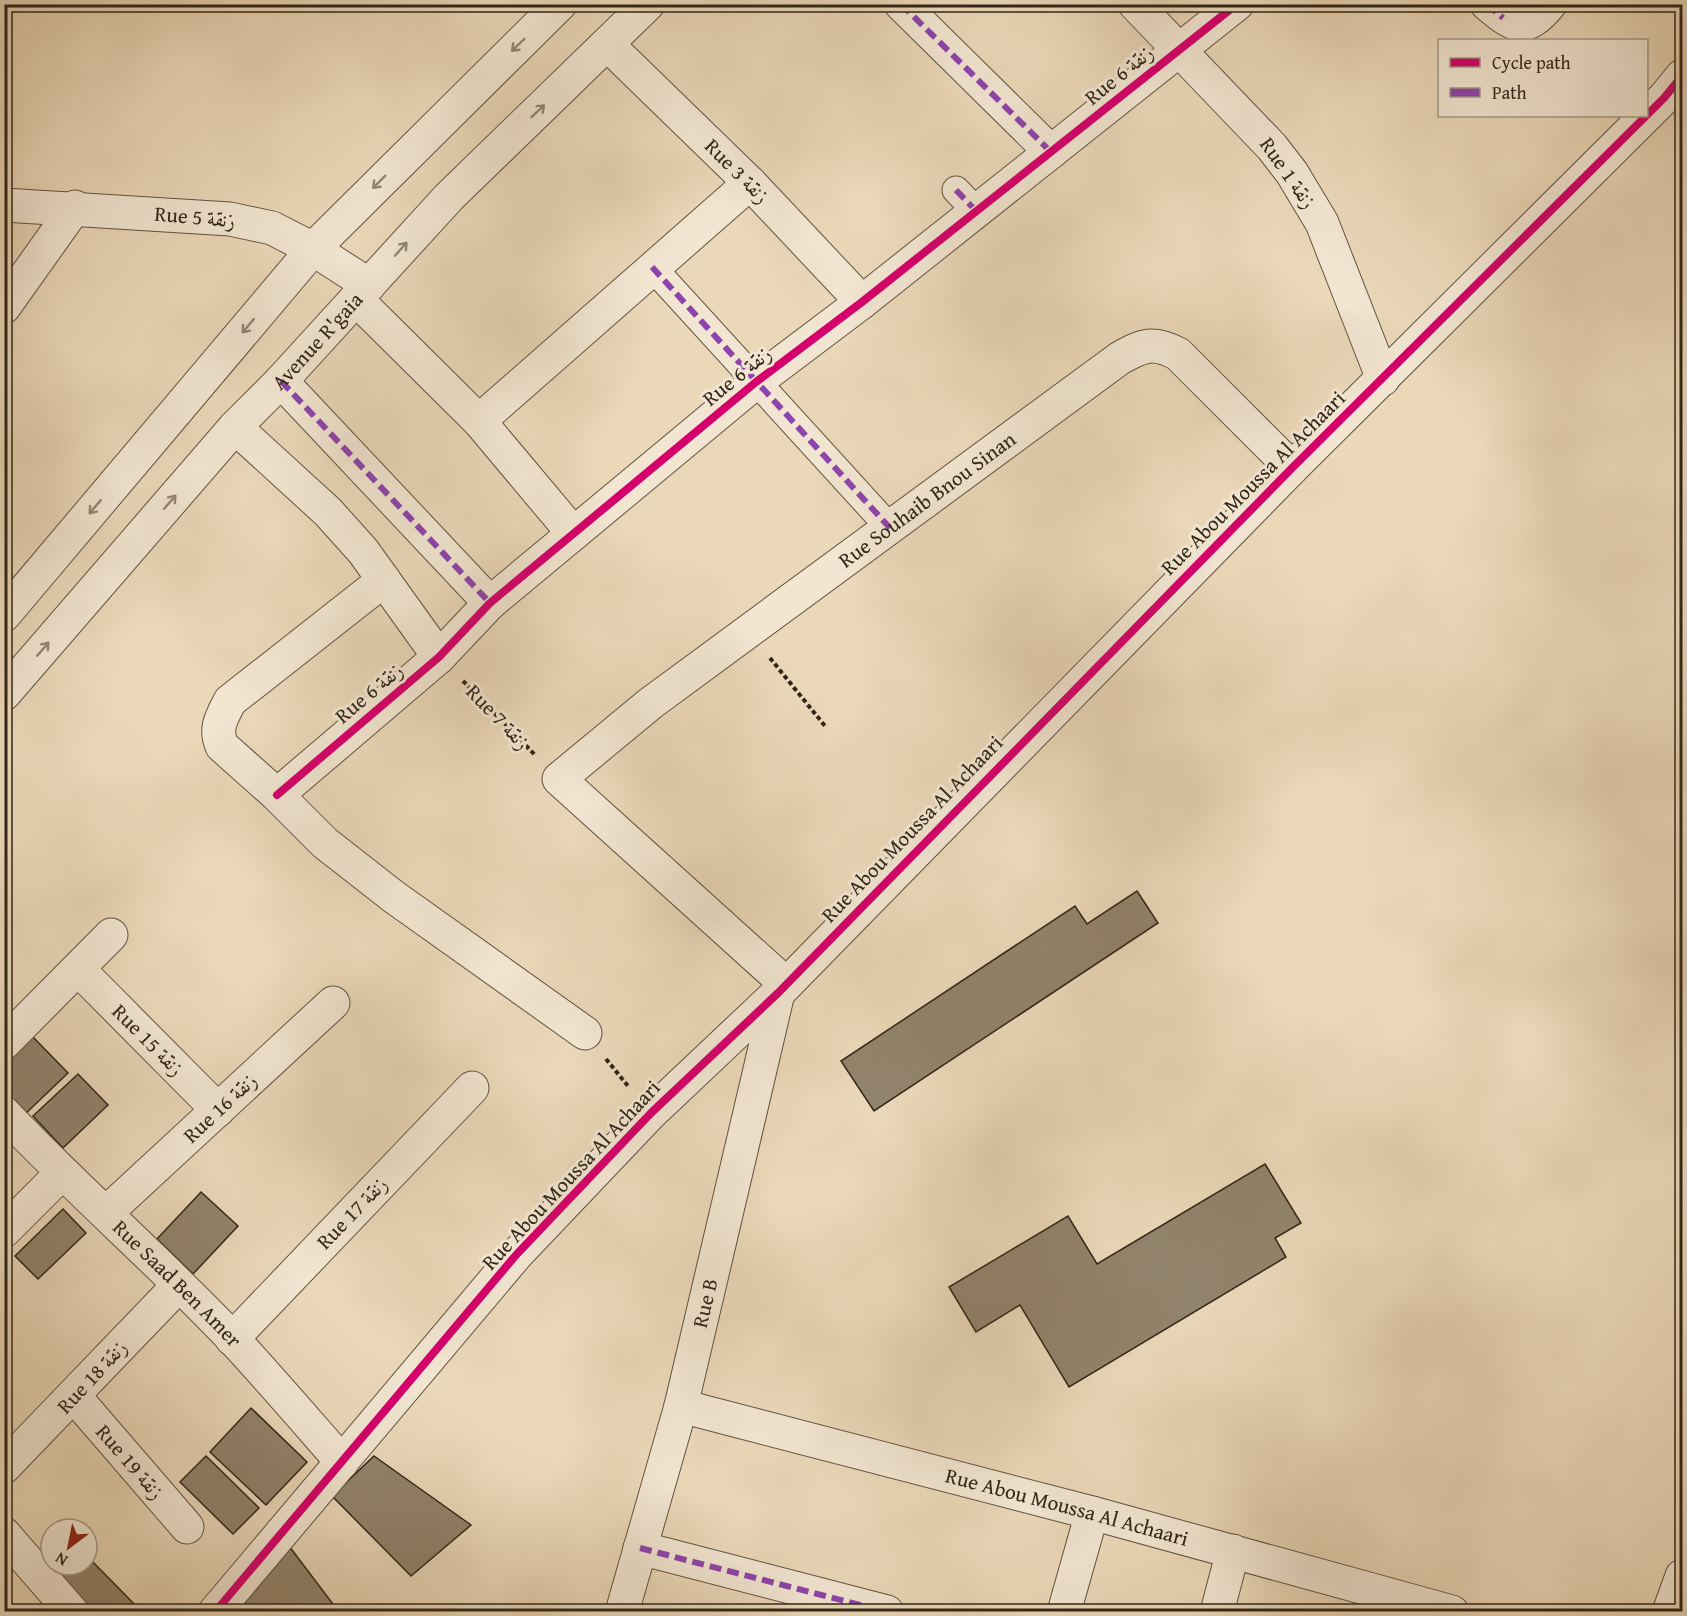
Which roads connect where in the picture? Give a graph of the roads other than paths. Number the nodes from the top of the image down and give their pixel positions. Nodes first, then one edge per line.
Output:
1 (560, 4) edge
2 (648, 4) edge
3 (901, 4) edge
4 (1136, 4) edge
5 (1237, 4) edge
6 (1550, 4) edge
7 (1495, 11) edge
8 (608, 45) junction
9 (1180, 49) junction
10 (1676, 93) edge
11 (1051, 152) junction
12 (750, 183) junction
13 (4, 205) edge
14 (75, 207) junction
15 (313, 249) junction
16 (652, 267) junction
17 (363, 292) junction
18 (862, 302) junction
19 (4, 307) edge
20 (1383, 379) junction
21 (280, 381) junction
22 (756, 382) junction
23 (479, 421) junction
24 (235, 427) junction
25 (1292, 468) junction
26 (890, 528) junction
27 (573, 533) junction
28 (384, 580) junction
29 (490, 603) junction
30 (4, 615) edge
31 (440, 657) junction
32 (4, 694) edge
33 (277, 795) junction
34 (111, 935) dead end
35 (79, 970) junction
36 (782, 988) junction
37 (333, 1003) dead end
38 (585, 1033) road end
39 (4, 1043) edge
40 (472, 1088) dead end
41 (218, 1110) junction
42 (4, 1113) edge
43 (62, 1173) junction
44 (106, 1213) junction
45 (4, 1231) edge
46 (178, 1286) junction
47 (232, 1339) junction
48 (74, 1396) junction
49 (681, 1406) junction
50 (342, 1462) junction
51 (4, 1467) edge
52 (1092, 1513) junction
53 (187, 1527) dead end
54 (4, 1534) edge
55 (640, 1548) junction
56 (1233, 1551) junction
57 (1683, 1576) edge
58 (72, 1611) edge
59 (215, 1611) edge
60 (622, 1611) edge
61 (887, 1611) edge
62 (1064, 1611) edge
63 (1217, 1611) edge
64 (1452, 1611) edge
65 (1668, 1611) edge

1 -> 15 street
2 - 8 street, Avenue R'gaia
3 - 11 street
4 - 9 street, Rue 1 زنقة
5 - 9 street, Rue 6 زنقة
6 - 7 street
8 - 12 street, Rue 3 زنقة
17 -> 8 street, Avenue R'gaia
9 - 11 street, Rue 6 زنقة
9 - 20 street, Rue 1 زنقة
10 - 20 street, Rue Abou Moussa Al Achaari
11 - 18 street, Rue 6 زنقة
12 - 16 street
12 - 18 street, Rue 3 زنقة
13 - 14 street, Rue 5 زنقة
14 - 15 street, Rue 5 زنقة
14 - 19 street
15 - 17 street, Rue 5 زنقة
15 -> 30 street
16 - 22 street
16 - 23 street
17 - 21 street, Avenue R'gaia
17 - 23 street, Rue 5 زنقة
18 - 22 street, Rue 6 زنقة
20 - 25 street, Rue Abou Moussa Al Achaari
21 - 24 street, Avenue R'gaia
21 - 29 street
22 - 26 street
22 - 27 street, Rue 6 زنقة
23 - 27 street, Rue 5 زنقة
24 - 28 street
32 -> 24 street, Avenue R'gaia
25 - 26 street, Rue Souhaib Bnou Sinan
25 - 36 street, Rue Abou Moussa Al Achaari
26 - 36 street, Rue Souhaib Bnou Sinan
27 - 29 street, Rue 6 زنقة
28 - 31 street
28 - 33 street
29 - 31 street, Rue 6 زنقة
31 - 33 street, Rue 6 زنقة
33 - 38 street
34 - 35 street
35 - 39 street
35 - 41 street, Rue 15 زنقة
36 - 49 street, Rue B
36 - 50 street, Rue Abou Moussa Al Achaari
37 - 41 street, Rue 16 زنقة
40 - 47 street, Rue 17 زنقة
41 - 44 street, Rue 16 زنقة
42 - 43 street, Rue Saad Ben Amer
43 - 44 street, Rue Saad Ben Amer
43 - 45 street
44 - 46 street, Rue Saad Ben Amer
46 - 47 street, Rue Saad Ben Amer
46 - 48 street, Rue 18 زنقة
47 - 50 street, Rue Saad Ben Amer
48 - 51 street, Rue 18 زنقة
48 - 53 street, Rue 19 زنقة
49 - 52 street, Rue Abou Moussa Al Achaari
49 - 55 street, Rue B
50 - 59 street, Rue Abou Moussa Al Achaari
52 - 56 street, Rue Abou Moussa Al Achaari
52 - 62 street
54 - 58 street
55 - 60 street, Rue B
55 - 61 street
56 - 63 street
56 - 64 street, Rue Abou Moussa Al Achaari
57 - 65 street

